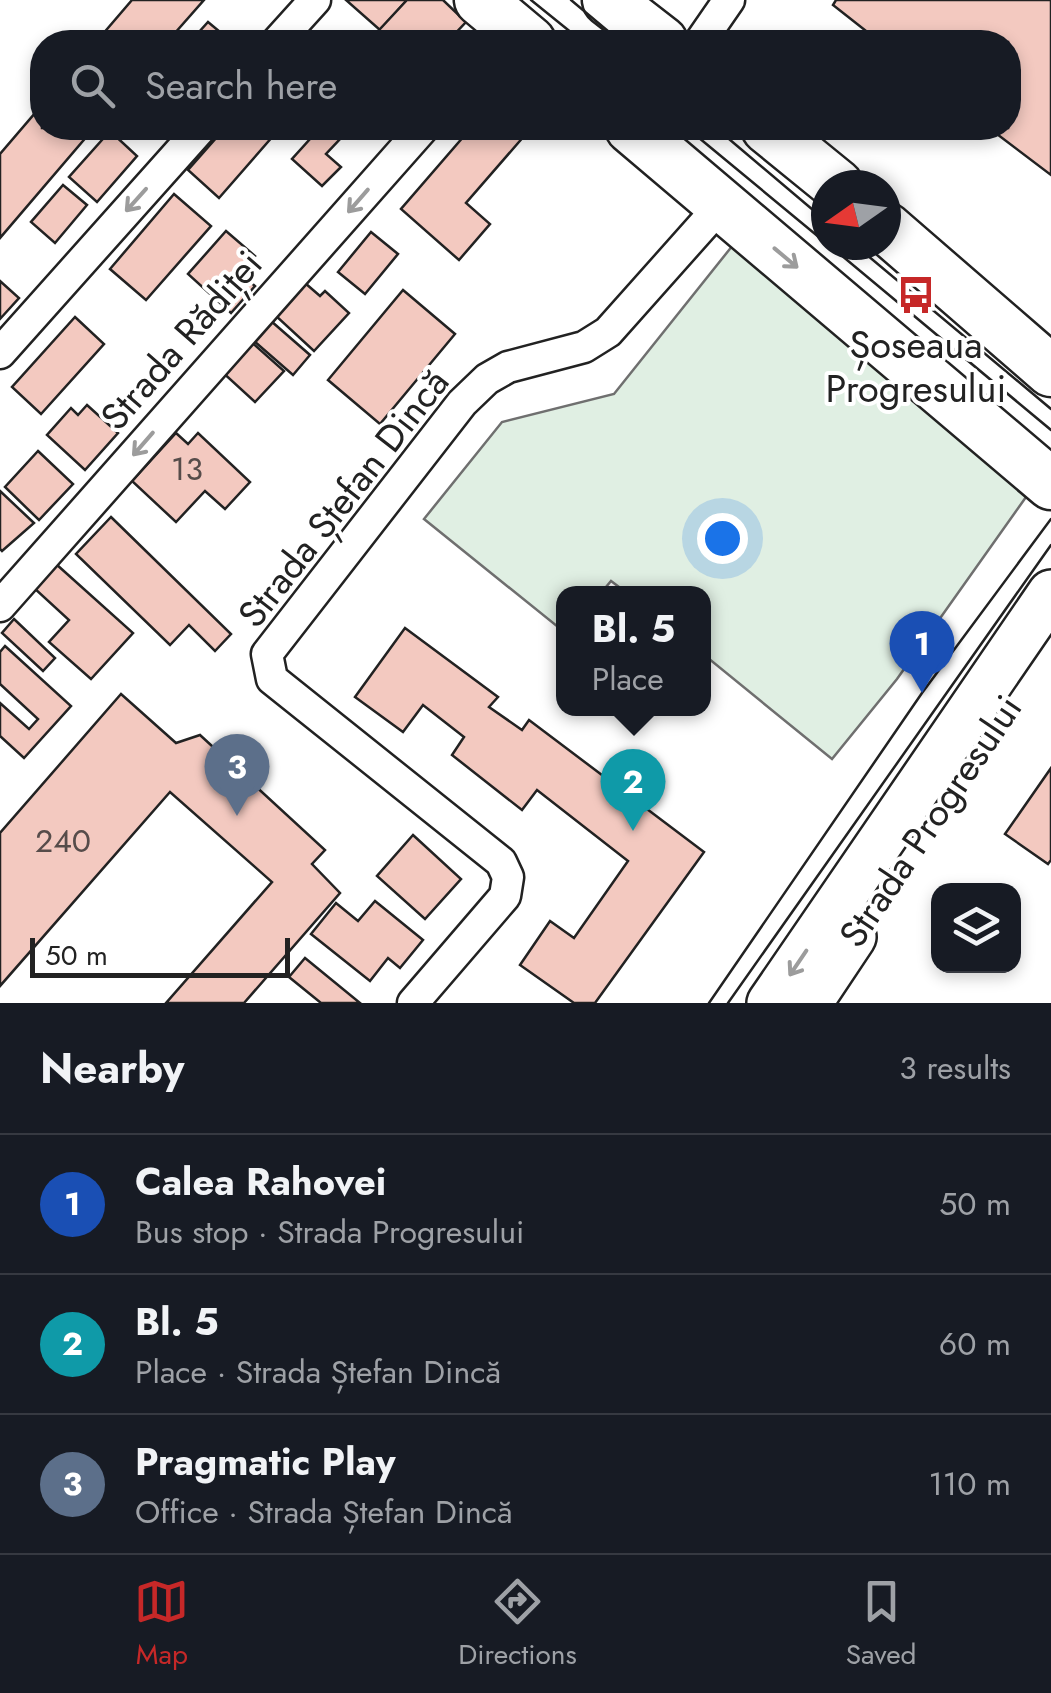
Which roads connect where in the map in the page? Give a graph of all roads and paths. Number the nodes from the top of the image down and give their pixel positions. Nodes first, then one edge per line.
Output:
1 (315, 0) edge
2 (608, 0) edge
3 (729, 0) edge
4 (288, 30) edge
5 (647, 30) edge
6 (708, 30) edge
7 (191, 140) edge
8 (412, 140) edge
9 (645, 140) edge
10 (782, 140) edge
11 (819, 170) edge
12 (722, 204) junction
13 (901, 241) edge
14 (0, 353) edge
15 (1051, 371) edge
16 (1051, 484) edge
17 (1051, 593) edge
18 (0, 606) edge
19 (1051, 640) edge
20 (413, 1003) edge
21 (770, 1003) edge
22 (809, 1003) edge

1 - 4 street
2 - 5 main road
3 - 6 street
7 -> 14 street
8 -> 18 street, Strada Rădiței
9 - 12 main road
10 - 11 main road
12 -> 16 main road
12 - 20 street, Strada Ștefan Dincă
13 - 15 main road
17 -> 21 main road, Strada Progresului
19 - 22 main road, Strada Progresului

